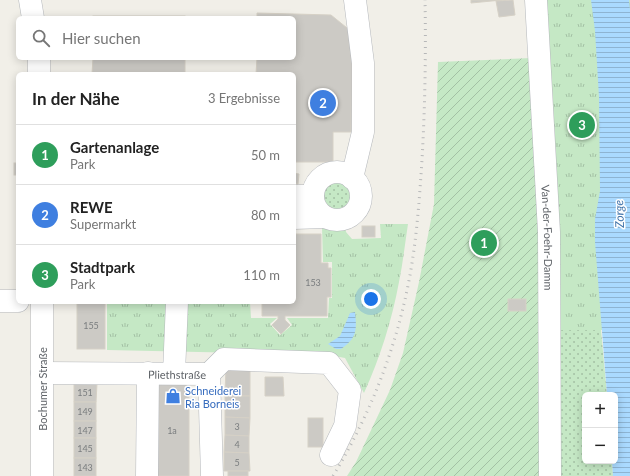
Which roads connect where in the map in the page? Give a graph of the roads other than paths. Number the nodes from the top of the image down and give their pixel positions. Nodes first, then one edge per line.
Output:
1 (30, 0) edge
2 (44, 0) edge
3 (355, 0) edge
4 (536, 0) edge
5 (33, 16) edge
6 (42, 16) edge
7 (39, 60) edge
8 (39, 72) edge
9 (352, 178) junction
10 (303, 196) edge
11 (325, 217) junction
12 (296, 218) edge
13 (0, 301) edge
14 (16, 301) edge
15 (42, 304) edge
16 (177, 304) edge
17 (42, 373) junction
18 (148, 373) junction
19 (174, 374) junction
20 (209, 374) junction
21 (331, 455) dead end
22 (42, 476) edge
23 (147, 476) edge
24 (212, 476) edge
25 (550, 476) edge

1 - 5 street
2 - 6 street
3 - 9 street
4 - 25 street, Van-der-Foehr-Damm
7 - 8 street
9 - 10 street
9 - 11 street
10 - 11 street
11 - 12 street
13 - 14 street
15 - 17 street, Bochumer Straße
16 - 19 street
17 - 18 street, Pliethstraße
17 - 22 street, Bochumer Straße
18 - 19 street, Pliethstraße
18 - 23 street
19 - 20 street, Pliethstraße
20 - 21 street
20 - 24 street, Pliethstraße

